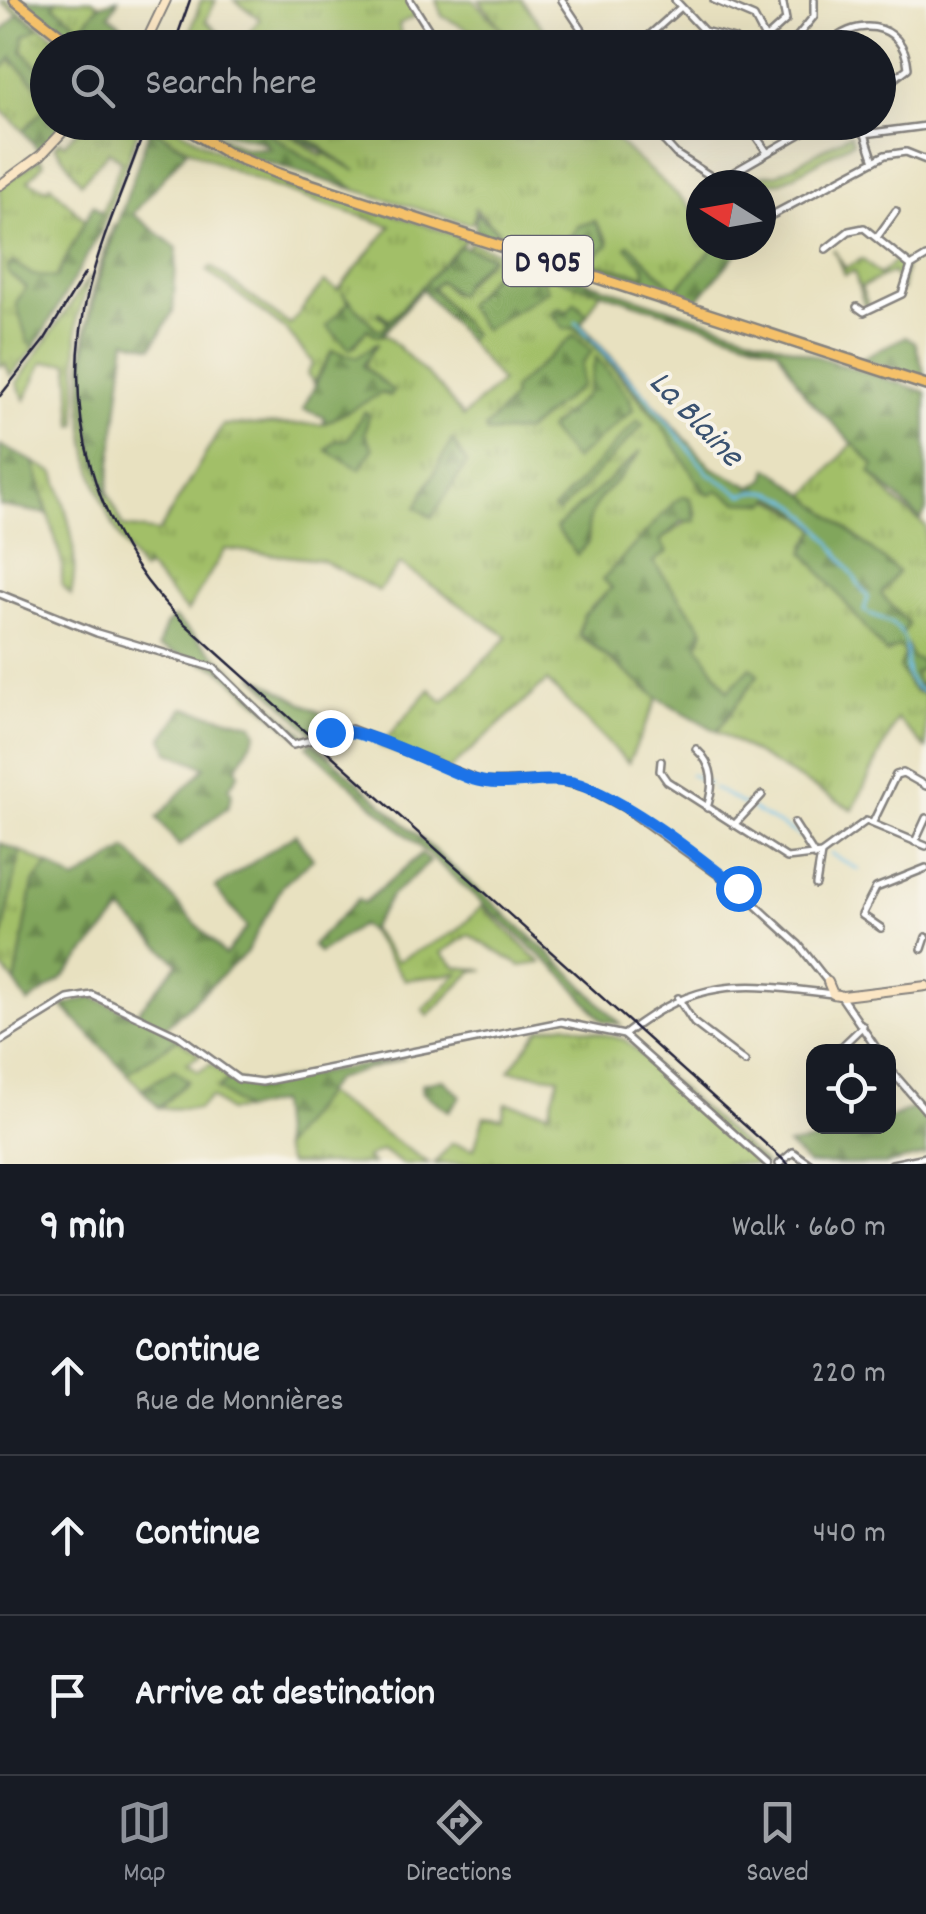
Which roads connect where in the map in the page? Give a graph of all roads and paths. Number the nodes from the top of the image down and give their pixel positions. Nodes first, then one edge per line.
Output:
1 (166, 0) edge
2 (410, 0) edge
3 (562, 0) edge
4 (675, 0) edge
5 (714, 0) edge
6 (814, 0) edge
7 (14, 1) edge
8 (733, 3) edge
9 (783, 4) dead end
10 (681, 7) junction
11 (52, 30) edge
12 (152, 30) edge
13 (429, 30) edge
14 (582, 30) edge
15 (655, 30) edge
16 (703, 30) edge
17 (761, 30) edge
18 (774, 30) edge
19 (803, 30) edge
20 (844, 30) edge
21 (882, 30) edge
22 (896, 44) edge
23 (896, 77) edge
24 (926, 126) edge
25 (896, 130) edge
26 (55, 140) edge
27 (206, 140) edge
28 (759, 140) edge
29 (789, 140) edge
30 (866, 140) edge
31 (664, 141) edge
32 (767, 152) junction
33 (926, 160) edge
34 (874, 161) junction
35 (703, 170) edge
36 (737, 170) edge
37 (0, 185) edge
38 (896, 210) dead end
39 (776, 214) edge
40 (878, 236) junction
41 (826, 249) dead end
42 (926, 257) edge
43 (911, 266) junction
44 (857, 306) dead end
45 (926, 385) edge
46 (0, 594) edge
47 (696, 749) dead end
48 (661, 761) dead end
49 (926, 786) edge
50 (762, 795) dead end
51 (707, 808) junction
52 (926, 818) edge
53 (869, 822) junction
54 (794, 823) dead end
55 (734, 826) junction
56 (915, 842) junction
57 (926, 846) edge
58 (818, 855) junction
59 (926, 868) edge
60 (816, 884) dead end
61 (880, 928) dead end
62 (926, 938) edge
63 (922, 949) dead end
64 (926, 986) edge
65 (837, 994) junction
66 (678, 998) junction
67 (864, 1026) junction
68 (624, 1035) junction
69 (0, 1040) edge
70 (845, 1044) edge
71 (874, 1044) edge
72 (745, 1062) dead end
73 (896, 1076) edge
74 (926, 1111) edge
75 (926, 1157) edge
76 (768, 1164) edge
77 (779, 1164) edge
78 (810, 1164) edge
79 (892, 1164) edge

1 - 12 main road
2 - 13 street
3 - 14 street
4 - 10 street
5 - 8 street
6 - 19 street
7 - 11 main road
8 - 17 street
9 - 18 street
10 - 15 street
10 - 16 street
20 - 21 street
22 - 23 street
24 - 25 street
26 - 37 main road
27 - 45 main road, D 905
28 - 32 street
29 - 32 street
30 - 34 street
31 - 35 street
32 - 36 street
33 - 34 street
34 - 39 street
38 - 40 street
40 - 41 street
40 - 43 street
42 - 43 street
43 - 44 street
46 - 65 street
47 - 51 street
48 - 51 street
49 - 53 street
50 - 55 street
51 - 55 street
52 - 56 street
53 - 56 street
53 - 58 street
54 - 58 street
55 - 58 street
56 - 57 street
58 - 60 street
59 - 61 street
62 - 63 street
64 - 65 main road
65 - 66 street
65 - 67 street
66 - 68 street
66 - 72 street
67 - 70 street
67 - 71 street
68 - 69 street
68 - 76 street
73 - 74 street
75 - 79 street
77 - 78 street

